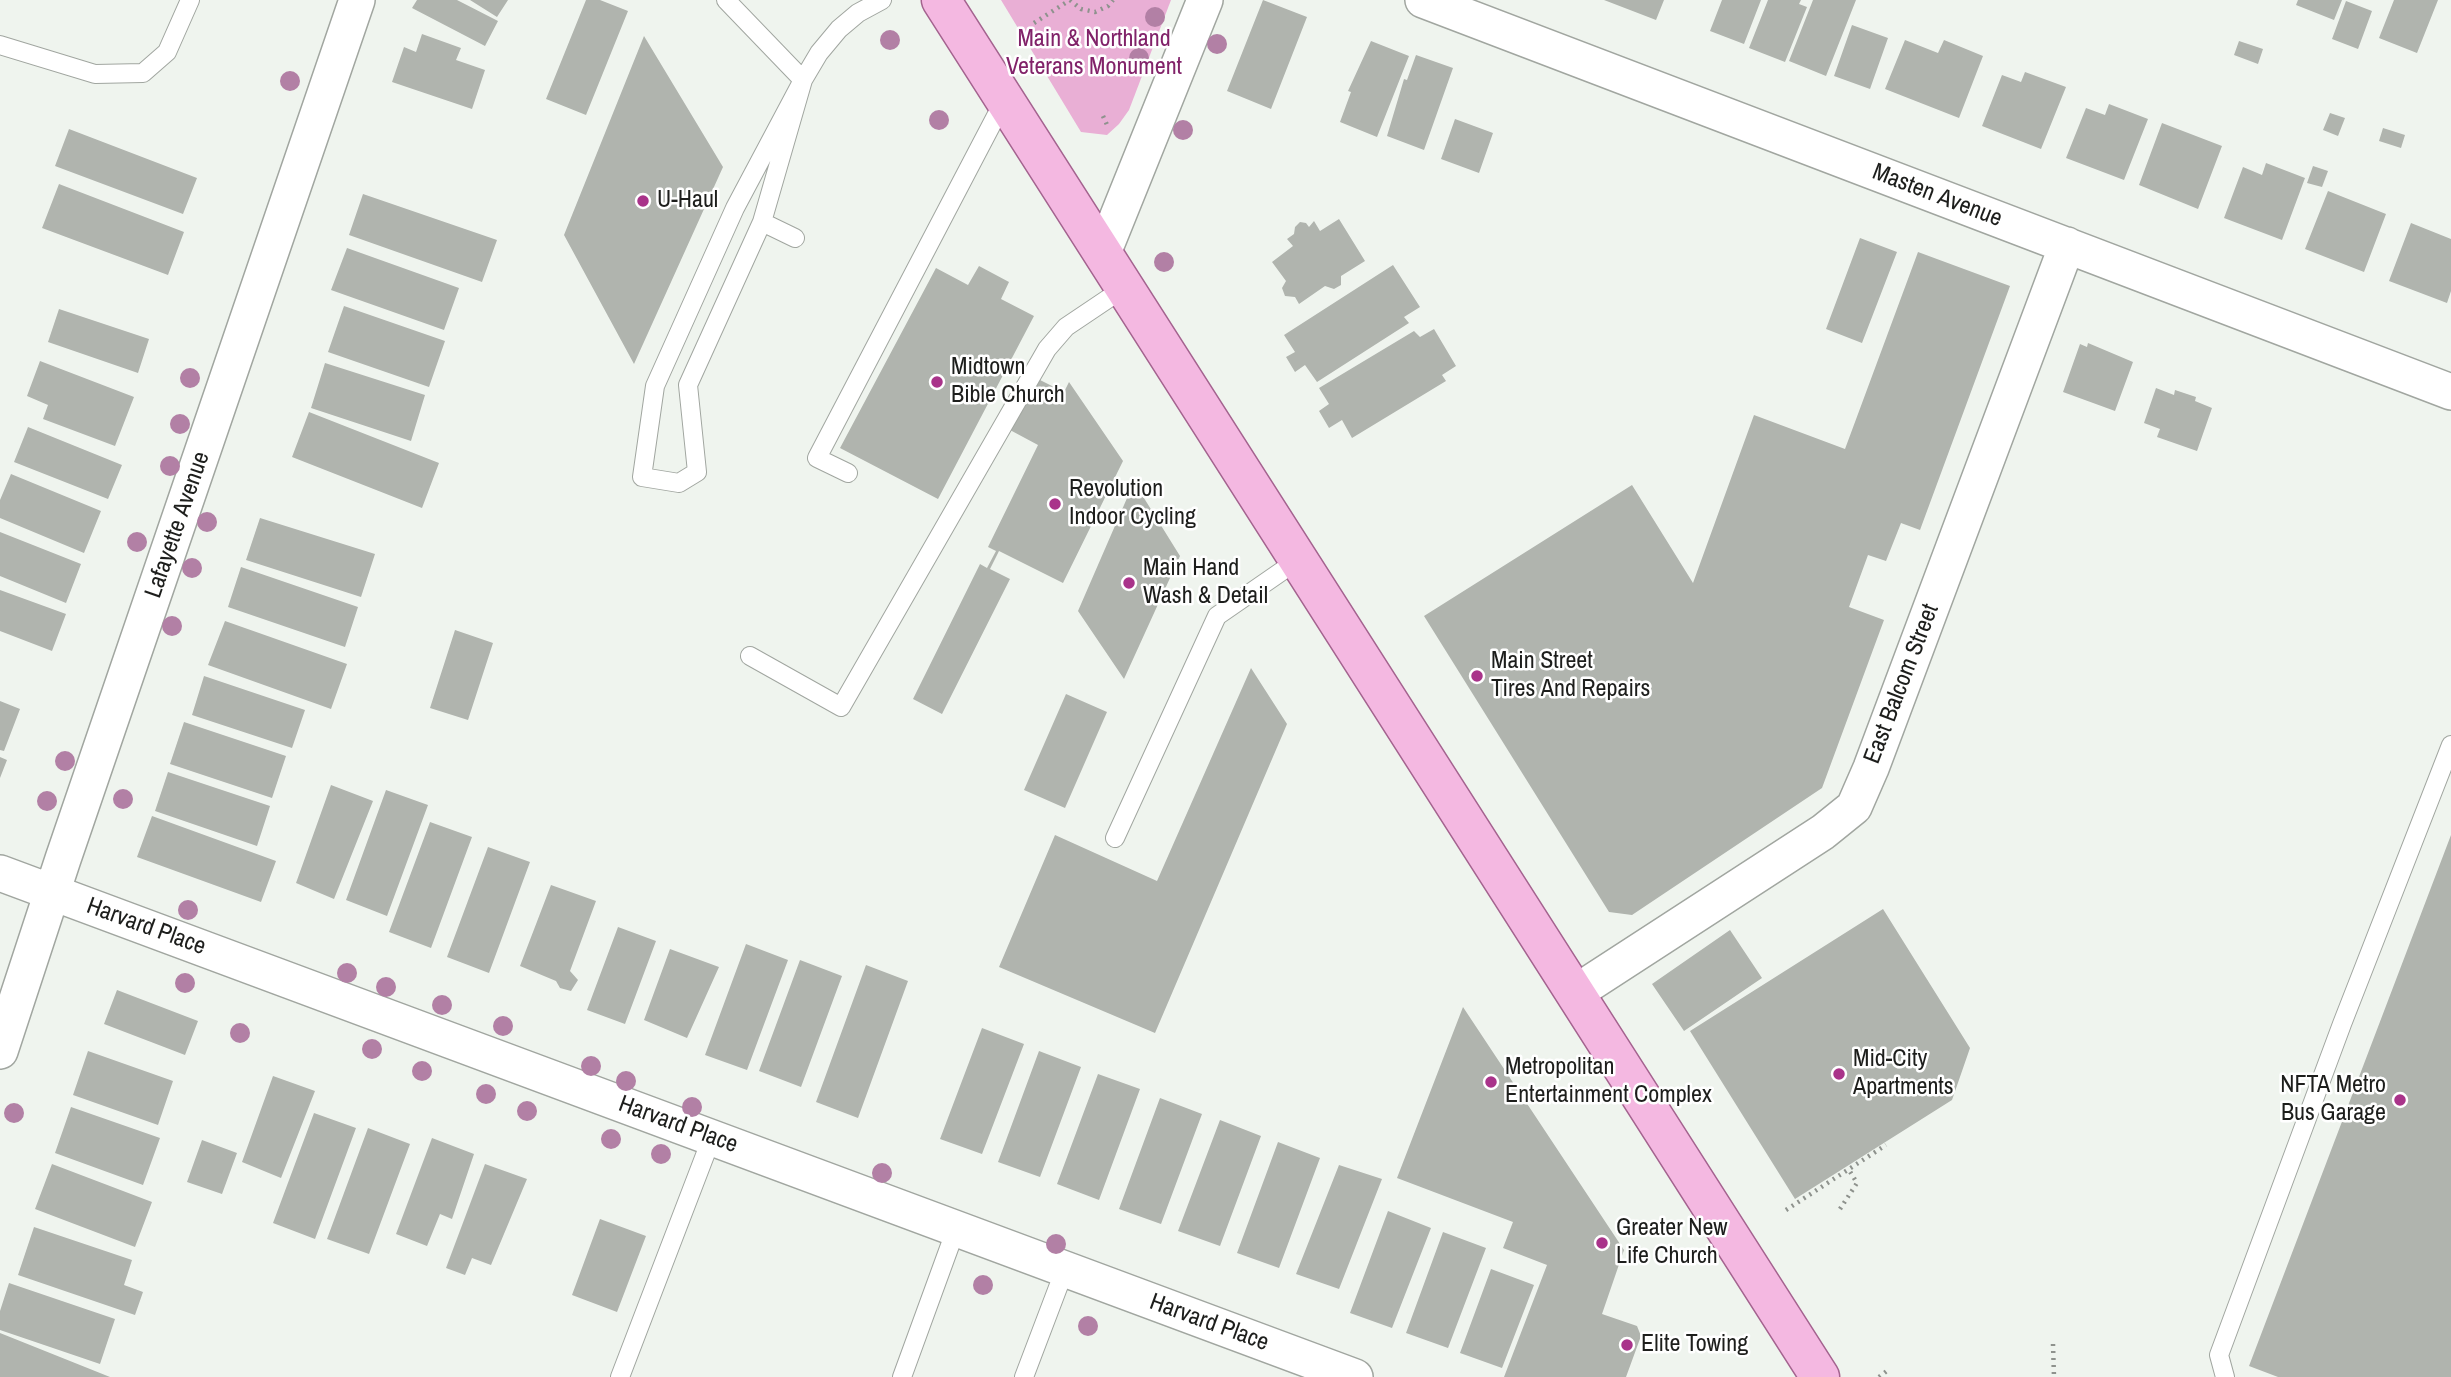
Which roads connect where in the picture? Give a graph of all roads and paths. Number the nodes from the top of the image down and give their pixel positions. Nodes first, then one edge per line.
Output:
1 (357, 0) edge
2 (726, 0) edge
3 (882, 0) edge
4 (941, 0) edge
5 (1070, 0) edge
6 (1113, 0) edge
7 (1206, 0) edge
8 (1423, 0) edge
9 (187, 1) edge
10 (1034, 23) dead end
11 (0, 45) edge
12 (803, 80) junction
13 (1005, 99) junction
14 (1103, 116) dead end
15 (1108, 127) dead end
16 (762, 222) junction
17 (795, 238) dead end
18 (2067, 245) junction
19 (1103, 253) junction
20 (1124, 288) junction
21 (2451, 392) edge
22 (848, 473) dead end
23 (1298, 560) junction
24 (750, 656) dead end
25 (2451, 745) edge
26 (1115, 838) dead end
27 (0, 873) edge
28 (53, 891) junction
29 (1575, 993) junction
30 (0, 1051) edge
31 (712, 1137) junction
32 (1886, 1146) dead end
33 (1849, 1170) junction
34 (1840, 1209) dead end
35 (1786, 1210) dead end
36 (956, 1229) junction
37 (1065, 1269) junction
38 (2053, 1344) dead end
39 (1888, 1370) dead end
40 (620, 1377) edge
41 (902, 1377) edge
42 (1024, 1377) edge
43 (1355, 1377) edge
44 (1821, 1377) edge
45 (1879, 1377) edge
46 (2054, 1377) edge
47 (2225, 1377) edge

1 - 28 street, Lafayette Avenue
2 - 12 lane
3 - 12 lane
4 - 13 main road
5 - 6 path
5 - 10 path
7 - 19 street
8 - 18 street, Masten Avenue
9 - 11 lane
12 - 16 lane
12 - 16 lane
13 - 19 main road
13 - 22 lane
14 - 15 path
16 - 17 lane
18 - 21 street, Masten Avenue
18 - 29 street, East Balcom Street
19 - 20 main road
20 - 23 main road
20 - 24 lane
23 - 26 lane
23 - 29 main road
25 - 47 lane
27 - 28 street, Harvard Place
28 - 30 street, Lafayette Avenue
28 - 31 street, Harvard Place
29 - 44 main road
31 - 36 street, Harvard Place
31 - 40 lane
32 - 33 path
33 - 34 path
33 - 35 path
36 - 37 street, Harvard Place
36 - 41 lane
37 - 42 lane
37 - 43 street, Harvard Place
38 - 46 path
39 - 45 path

